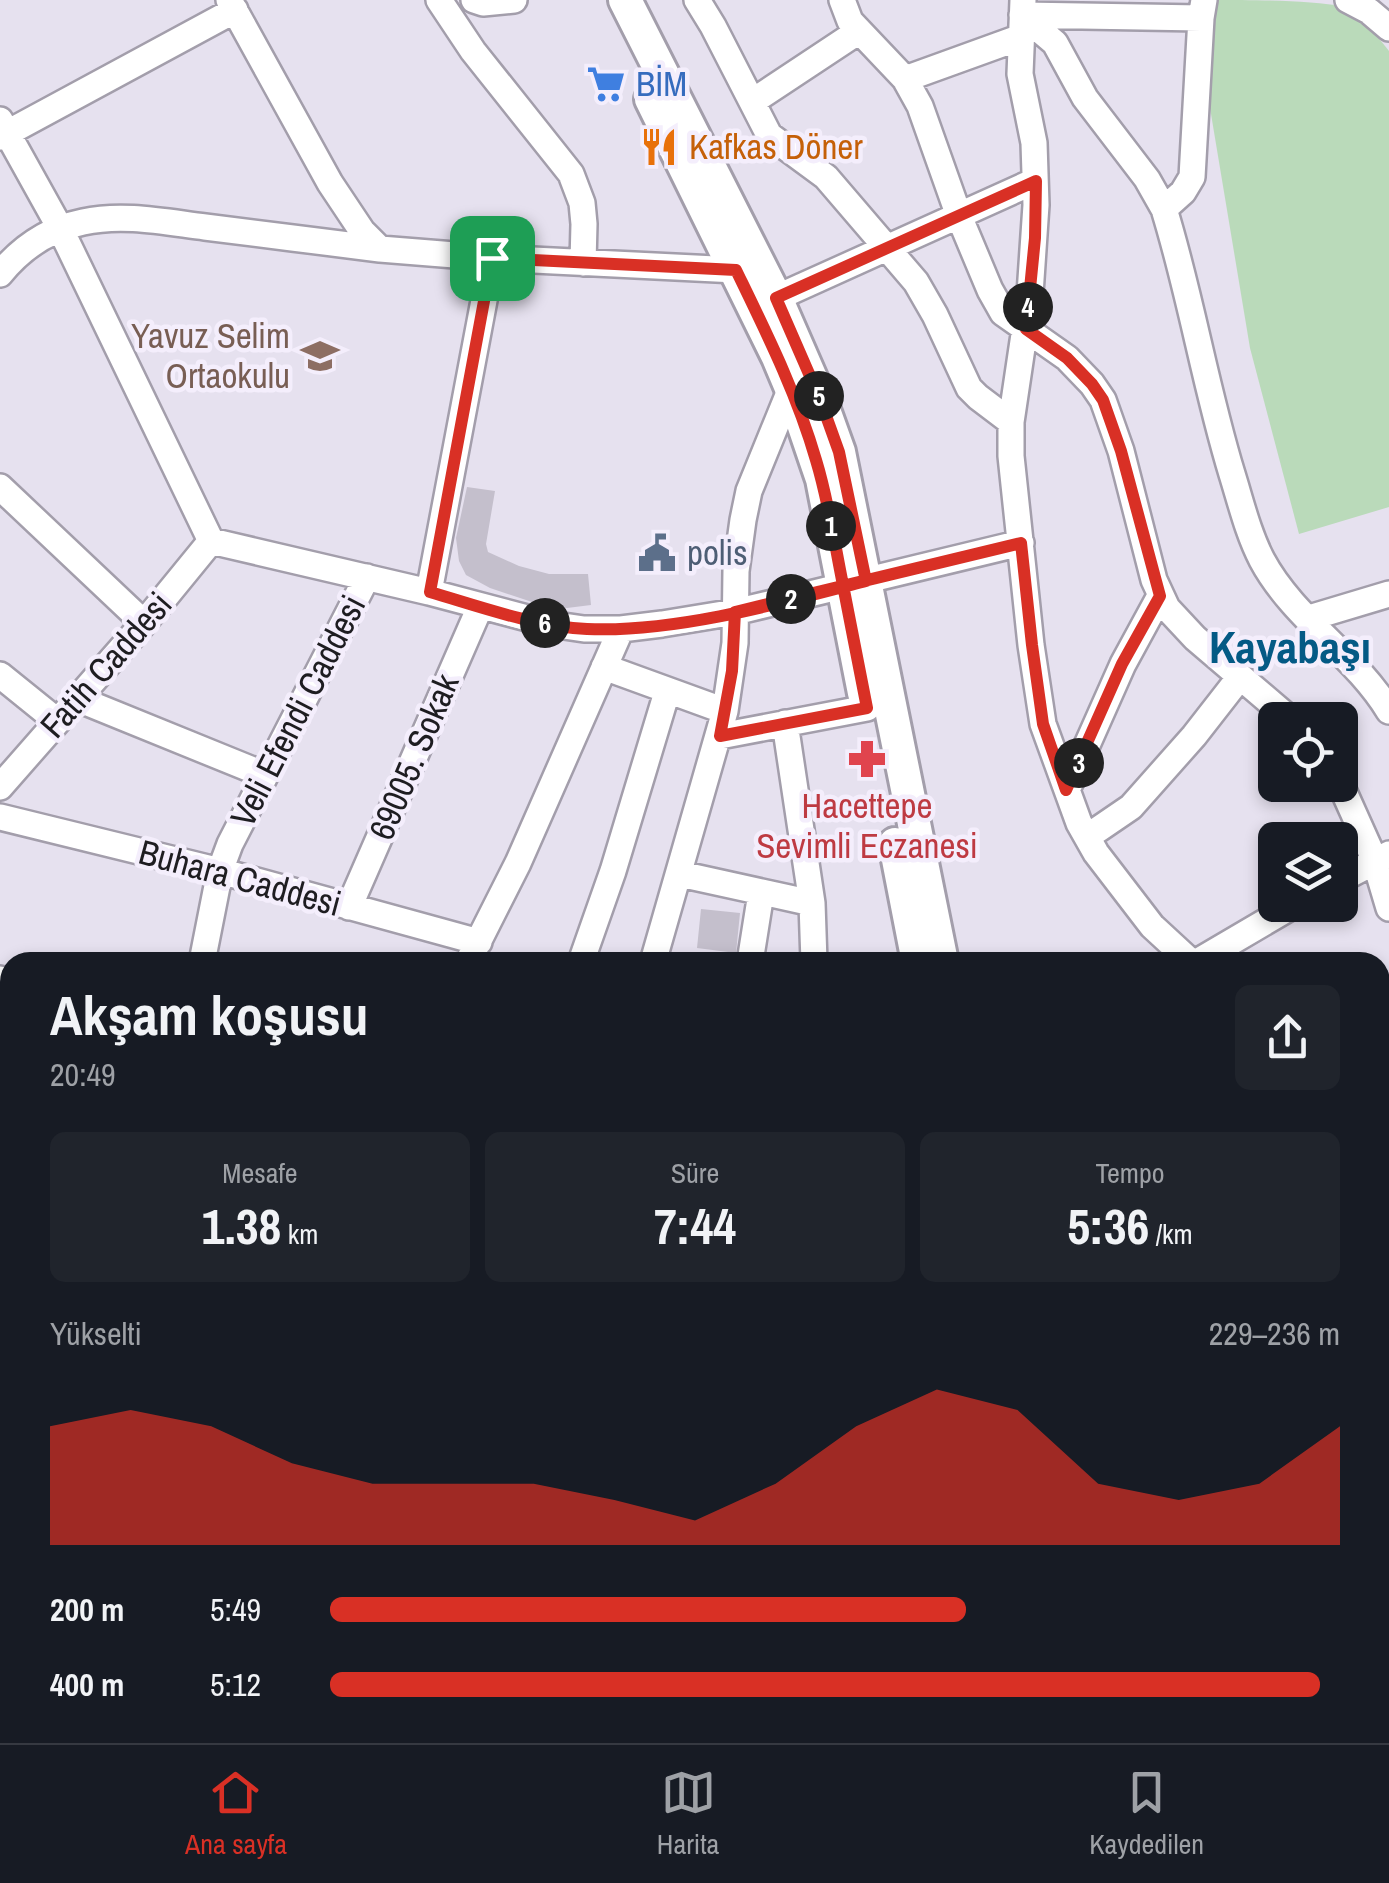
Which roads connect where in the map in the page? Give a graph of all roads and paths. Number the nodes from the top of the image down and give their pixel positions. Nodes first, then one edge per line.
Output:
1 (439, 0) edge
2 (474, 0) edge
3 (514, 0) edge
4 (602, 0) edge
5 (625, 0) edge
6 (697, 0) edge
7 (842, 0) edge
8 (1355, 0) edge
9 (232, 5) edge
10 (1094, 8) edge
11 (1202, 9) edge
12 (1022, 17) edge
13 (1389, 28) edge
14 (859, 31) junction
15 (905, 79) junction
16 (752, 102) junction
17 (2, 130) edge
18 (1036, 181) junction
19 (1164, 208) junction
20 (960, 216) junction
21 (60, 228) junction
22 (886, 247) junction
23 (380, 249) junction
24 (492, 258) junction
25 (584, 262) junction
26 (736, 270) junction
27 (0, 274) edge
28 (776, 298) junction
29 (1026, 329) junction
30 (791, 388) junction
31 (1011, 422) junction
32 (0, 486) edge
33 (211, 542) junction
34 (1021, 543) junction
35 (367, 577) junction
36 (855, 584) junction
37 (430, 592) junction
38 (1389, 594) edge
39 (1160, 596) junction
40 (480, 607) junction
41 (735, 612) junction
42 (1308, 618) junction
43 (144, 624) junction
44 (621, 629) junction
45 (604, 667) junction
46 (0, 674) edge
47 (1240, 677) junction
48 (667, 692) junction
49 (78, 699) junction
50 (1270, 702) edge
51 (867, 708) junction
52 (1389, 712) edge
53 (57, 721) junction
54 (722, 723) junction
55 (785, 723) junction
56 (265, 776) junction
57 (0, 787) edge
58 (1066, 790) junction
59 (1351, 802) edge
60 (0, 818) edge
61 (1087, 837) junction
62 (1382, 857) edge
63 (1358, 870) edge
64 (220, 871) junction
65 (680, 874) junction
66 (761, 893) junction
67 (812, 903) junction
68 (349, 907) junction
69 (1389, 908) edge
70 (1264, 922) edge
71 (204, 952) edge
72 (474, 952) edge
73 (585, 952) edge
74 (656, 952) edge
75 (752, 952) edge
76 (814, 952) edge
77 (916, 952) edge
78 (940, 952) edge
79 (1182, 952) edge
80 (1212, 952) edge

1 - 25 street
2 - 3 street
4 - 26 main road
5 - 28 main road
6 - 16 street
7 - 14 street
8 - 13 street
9 - 17 street
9 - 23 street
10 - 11 street
10 - 12 street
11 - 19 street
12 - 15 street
12 - 18 street
12 - 19 street
14 - 15 street
14 - 16 street
15 - 20 street
16 - 22 street
17 - 21 street
18 - 20 street
18 - 29 street
19 - 42 street
20 - 22 street
20 - 29 street
21 - 23 street
21 - 27 street
21 - 33 street
22 - 28 street
22 - 31 street
23 - 24 street
24 - 25 street
24 - 37 street
25 - 26 street
26 - 30 main road
28 - 36 main road
29 - 31 street
29 - 39 street
30 - 36 main road
30 - 41 street
31 - 34 street
32 - 43 street
33 - 35 street
33 - 43 street, Fatih Caddesi
34 - 36 street
34 - 58 street
35 - 37 street
35 - 56 street, Veli Efendi Caddesi
36 - 41 street
36 - 51 main road
36 - 78 main road
37 - 40 street
38 - 42 street
39 - 47 street
39 - 58 street
40 - 44 street
40 - 68 street, 69005. Sokak
41 - 44 street
41 - 54 street
42 - 52 street
43 - 49 street, Fatih Caddesi
44 - 45 street
45 - 48 street
45 - 72 street
46 - 53 street
47 - 50 street
47 - 61 street
48 - 54 street
48 - 73 street
49 - 53 street, Fatih Caddesi
49 - 56 street
51 - 55 street
51 - 77 main road
53 - 57 street, Fatih Caddesi
54 - 55 street
54 - 65 street
55 - 67 street
56 - 64 street, Veli Efendi Caddesi
58 - 61 street
59 - 62 street
60 - 64 street, Buhara Caddesi
61 - 79 street
62 - 63 street
62 - 69 street
64 - 68 street, Buhara Caddesi
64 - 71 street, Veli Efendi Caddesi
65 - 66 street
65 - 74 street
66 - 67 street
66 - 75 street
67 - 76 street
68 - 72 street, Buhara Caddesi
70 - 80 street

